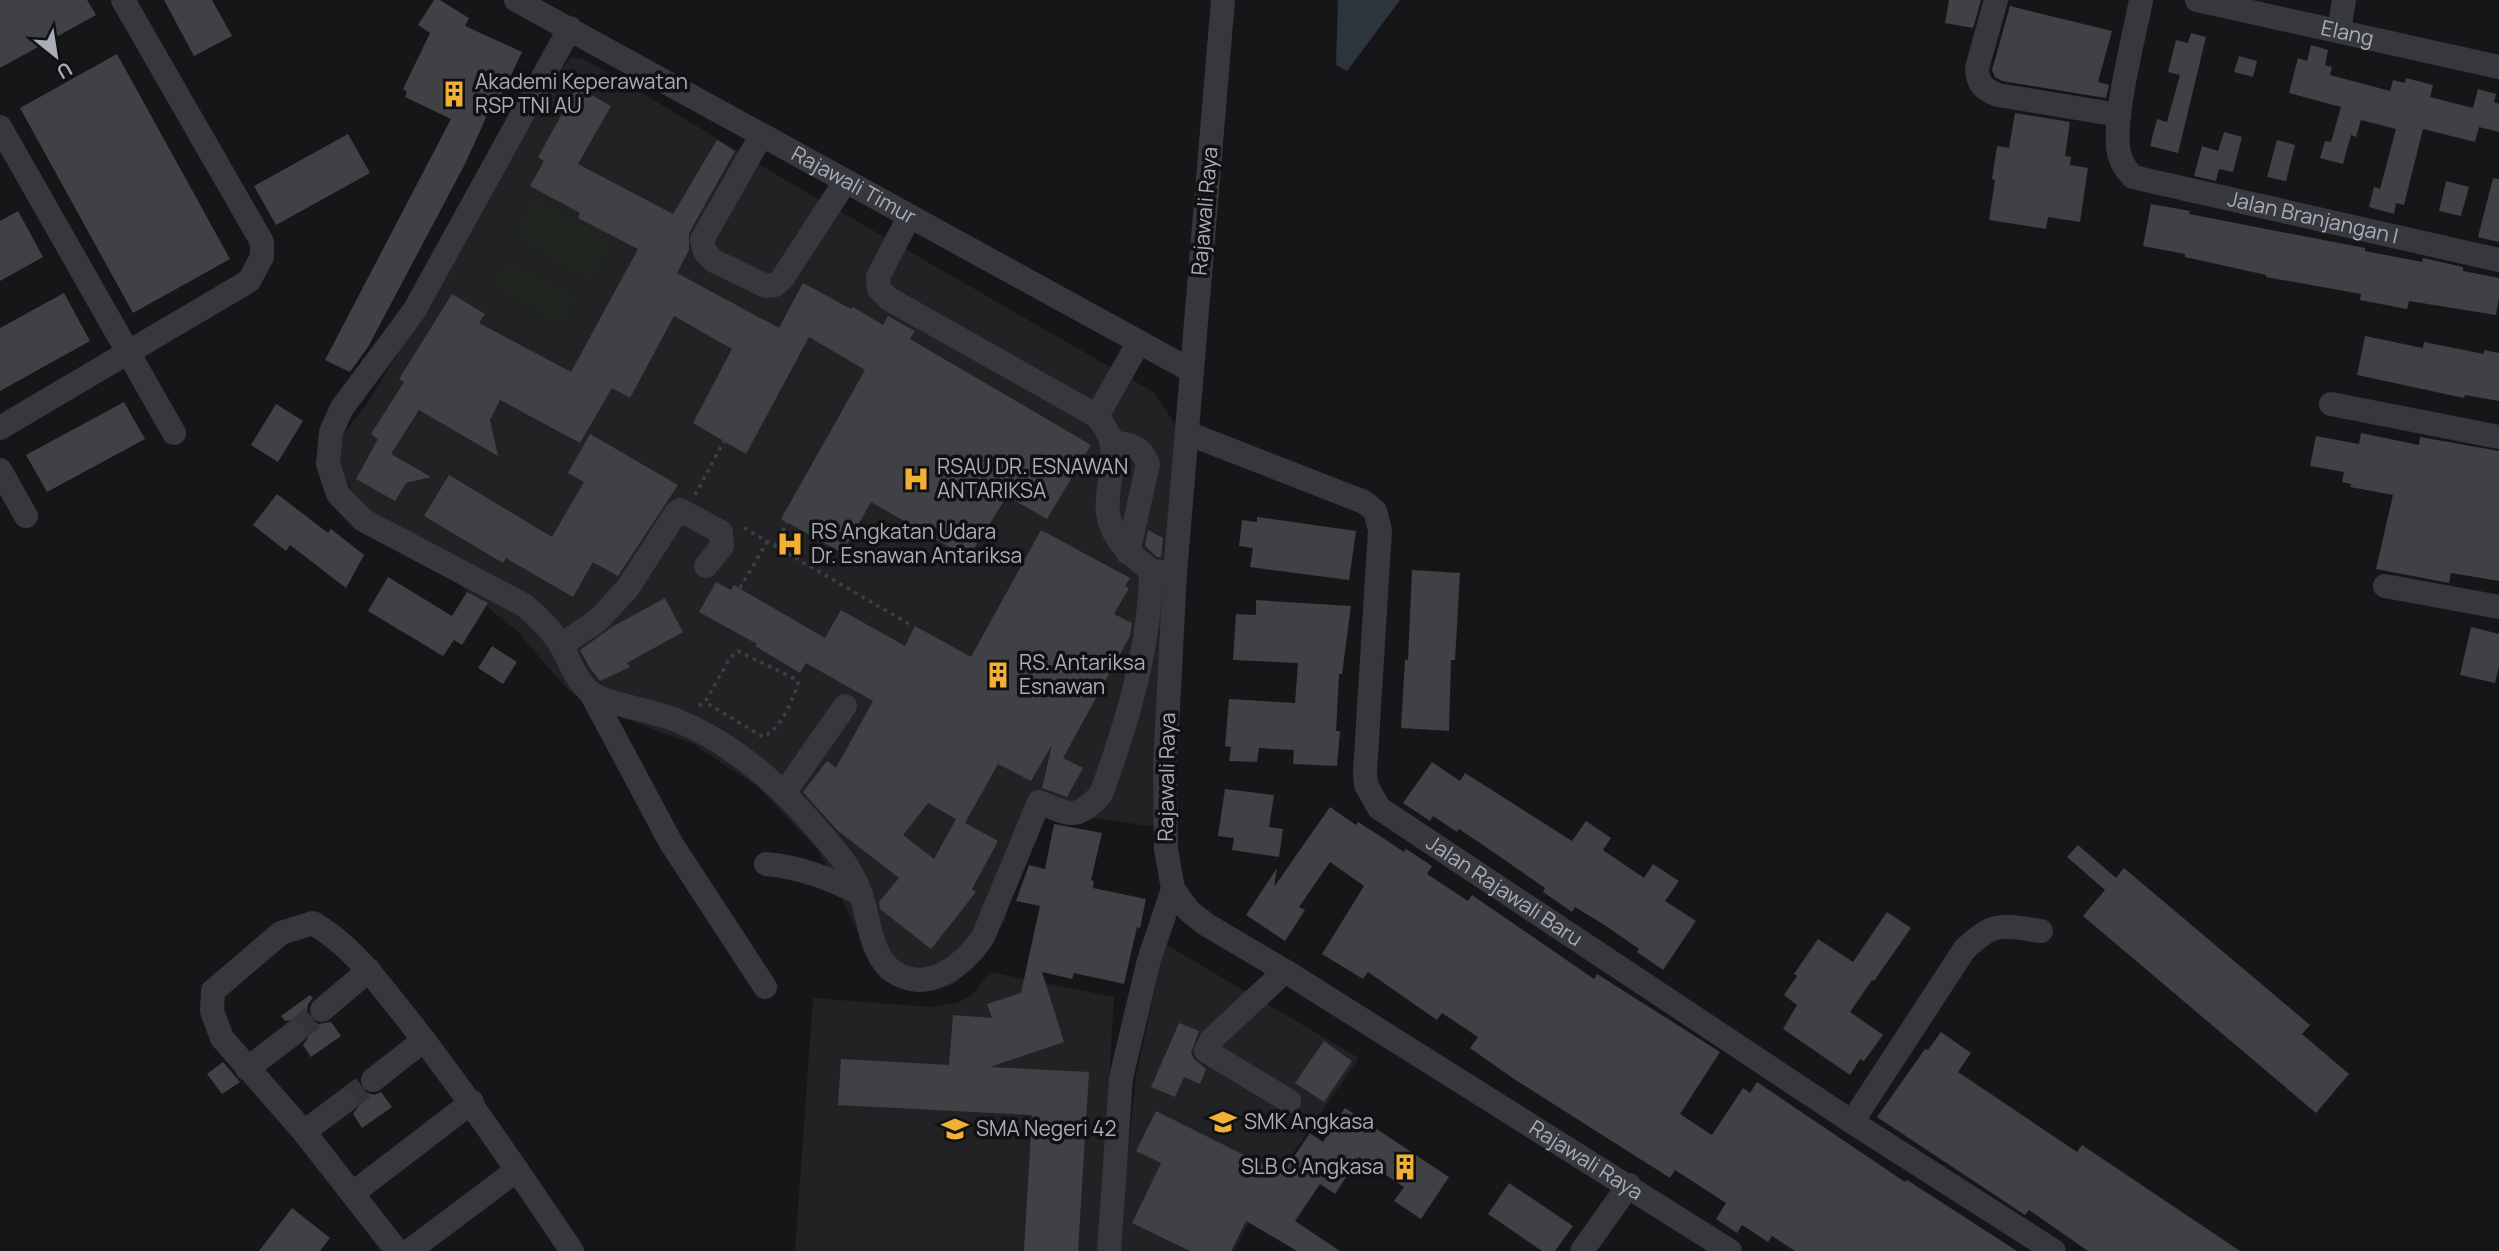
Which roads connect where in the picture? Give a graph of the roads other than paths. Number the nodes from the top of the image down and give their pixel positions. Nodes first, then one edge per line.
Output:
1 (123, 0) edge
2 (516, 0) edge
3 (1223, 0) edge
4 (1996, 0) edge
5 (2141, 0) edge
6 (2197, 0) edge
7 (2344, 0) edge
8 (570, 28) junction
9 (2339, 31) junction
10 (2499, 67) edge
11 (2119, 115) junction
12 (0, 127) edge
13 (761, 136) junction
14 (845, 182) junction
15 (909, 217) junction
16 (2499, 260) edge
17 (1139, 342) junction
18 (129, 353) junction
19 (1192, 371) junction
20 (2331, 404) dead end
21 (1097, 416) junction
22 (0, 428) edge
23 (174, 433) dead end
24 (1187, 433) junction
25 (2499, 437) edge
26 (1111, 442) junction
27 (0, 470) edge
28 (26, 516) dead end
29 (1128, 553) junction
30 (706, 566) dead end
31 (1163, 572) junction
32 (2385, 586) dead end
33 (2499, 607) edge
34 (561, 645) junction
35 (592, 695) junction
36 (845, 706) dead end
37 (785, 792) junction
38 (766, 864) dead end
39 (1173, 889) junction
40 (861, 894) junction
41 (2041, 931) dead end
42 (369, 970) junction
43 (1284, 971) junction
44 (765, 987) dead end
45 (322, 1010) tunnel mouth
46 (294, 1033) tunnel mouth
47 (424, 1040) junction
48 (247, 1069) junction
49 (373, 1080) tunnel mouth
50 (1289, 1101) dead end
51 (344, 1102) tunnel mouth
52 (472, 1102) junction
53 (1852, 1122) junction
54 (304, 1132) junction
55 (517, 1170) junction
56 (1629, 1185) junction
57 (353, 1193) junction
58 (397, 1251) edge
59 (409, 1251) edge
60 (572, 1251) edge
61 (1109, 1251) edge
62 (1582, 1251) edge
63 (1730, 1251) edge
64 (2054, 1251) edge

1 - 18 street
2 - 8 street, Rajawali Timur
3 - 19 street, Rajawali Raya
4 - 11 street
5 - 11 street
6 - 9 street, Elang
7 - 9 street
8 - 13 street, Rajawali Timur
8 - 34 street
9 - 10 street, Elang
11 - 16 street, Jalan Branjangan I
12 - 18 street
13 - 14 street, Rajawali Timur
13 - 14 street
14 - 15 street, Rajawali Timur
15 - 17 street, Rajawali Timur
15 - 21 street
17 - 19 street, Rajawali Timur
17 - 21 street
18 - 22 street
18 - 23 street
19 - 24 street, Rajawali Raya
20 - 25 street
21 - 26 street
24 - 31 street, Rajawali Raya
24 - 53 street, Jalan Rajawali Baru
26 - 29 street
26 - 29 street
27 - 28 street
29 - 31 street
30 - 34 street
31 - 39 street, Rajawali Raya
31 - 40 street
32 - 33 street
34 - 35 street
35 - 37 street
35 - 44 street
36 - 37 street
37 - 40 street
38 - 40 street
39 - 43 street, Rajawali Raya
39 - 61 street
41 - 53 street
42 - 45 street
42 - 47 street
42 - 48 street
43 - 50 street
43 - 56 street, Rajawali Raya
46 - 48 street
47 - 49 street
47 - 52 street
48 - 54 street
51 - 54 street
52 - 55 street
52 - 57 street
53 - 64 street, Jalan Rajawali Baru
54 - 57 street
55 - 59 street
55 - 60 street
56 - 62 street
56 - 63 street, Rajawali Raya
57 - 58 street

